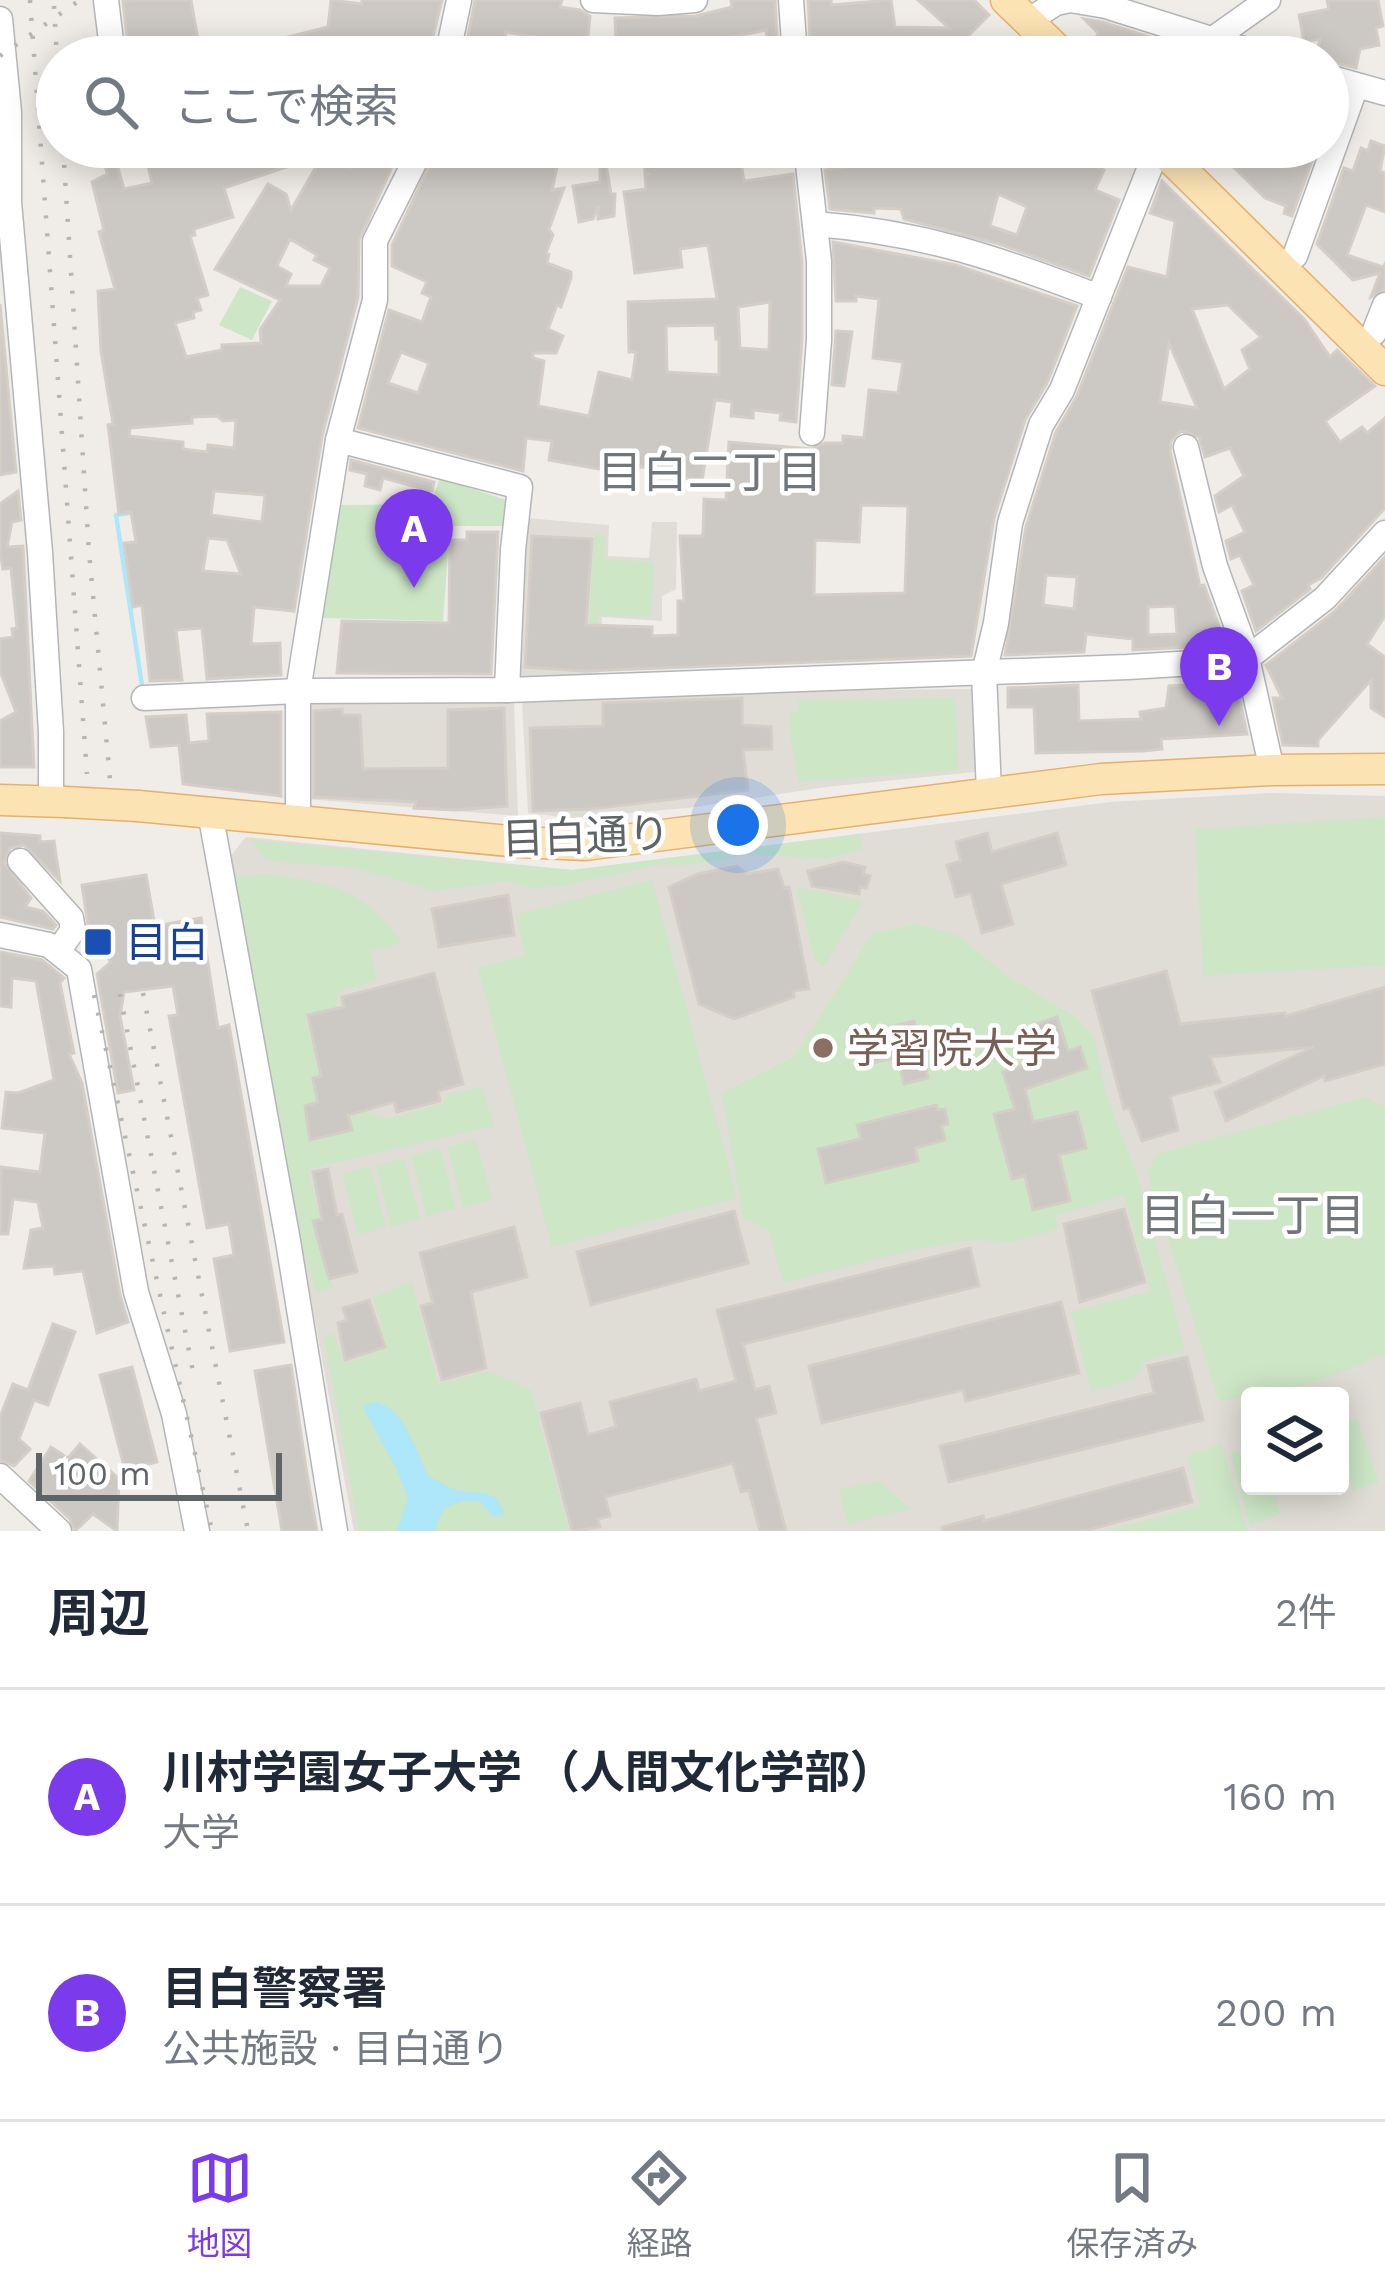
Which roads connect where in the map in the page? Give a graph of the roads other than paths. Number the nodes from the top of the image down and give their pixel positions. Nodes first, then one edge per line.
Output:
1 (106, 0) edge
2 (459, 0) edge
3 (593, 0) edge
4 (695, 0) edge
5 (791, 0) edge
6 (1268, 0) edge
7 (1106, 3) edge
8 (1028, 8) edge
9 (0, 19) edge
10 (110, 36) edge
11 (451, 36) edge
12 (794, 36) edge
13 (1049, 36) edge
14 (1064, 36) edge
15 (1204, 36) edge
16 (1217, 36) edge
17 (1349, 84) edge
18 (1356, 86) junction
19 (1385, 93) edge
20 (1349, 106) edge
21 (5, 154) edge
22 (412, 168) edge
23 (808, 168) edge
24 (1150, 168) edge
25 (1179, 168) edge
26 (1205, 168) edge
27 (1327, 168) edge
28 (815, 224) junction
29 (1295, 256) junction
30 (1099, 297) junction
31 (1381, 327) edge
32 (11, 348) edge
33 (1385, 370) edge
34 (812, 433) dead end
35 (338, 440) junction
36 (1186, 447) dead end
37 (1385, 533) edge
38 (1245, 660) junction
39 (984, 673) junction
40 (506, 690) junction
41 (298, 691) junction
42 (144, 698) dead end
43 (1272, 770) junction
44 (1385, 770) edge
45 (988, 792) junction
46 (0, 800) edge
47 (58, 802) junction
48 (210, 812) junction
49 (298, 820) junction
50 (20, 861) dead end
51 (0, 935) edge
52 (59, 950) junction
53 (0, 1475) edge
54 (50, 1528) edge
55 (197, 1531) edge
56 (335, 1531) edge

1 - 10 street
2 - 11 street
3 - 4 street
5 - 12 street
6 - 16 street
7 - 8 street
7 - 15 street
8 - 13 main road
8 - 14 main road
9 - 21 street
17 - 18 street
18 - 19 street
18 - 20 street
21 - 32 street
22 - 35 street
23 - 28 street
24 - 30 street
25 - 33 main road
26 - 29 main road
27 - 29 street
28 - 30 street
28 - 34 street
29 - 31 main road
30 - 39 street
32 - 47 street
35 - 40 street
35 - 41 street
36 - 38 street
37 - 38 street
38 - 39 street
38 - 43 street
39 - 40 street
39 - 45 street
40 - 41 street
41 - 42 street
41 - 49 street
43 - 44 main road, 目白通り
43 - 45 main road, 目白通り
45 - 49 main road, 目白通り
46 - 47 main road, 目白通り
47 - 48 main road, 目白通り, bridge
48 - 49 main road, 目白通り
48 - 56 street
50 - 52 street
51 - 52 street
52 - 55 street
53 - 54 street

